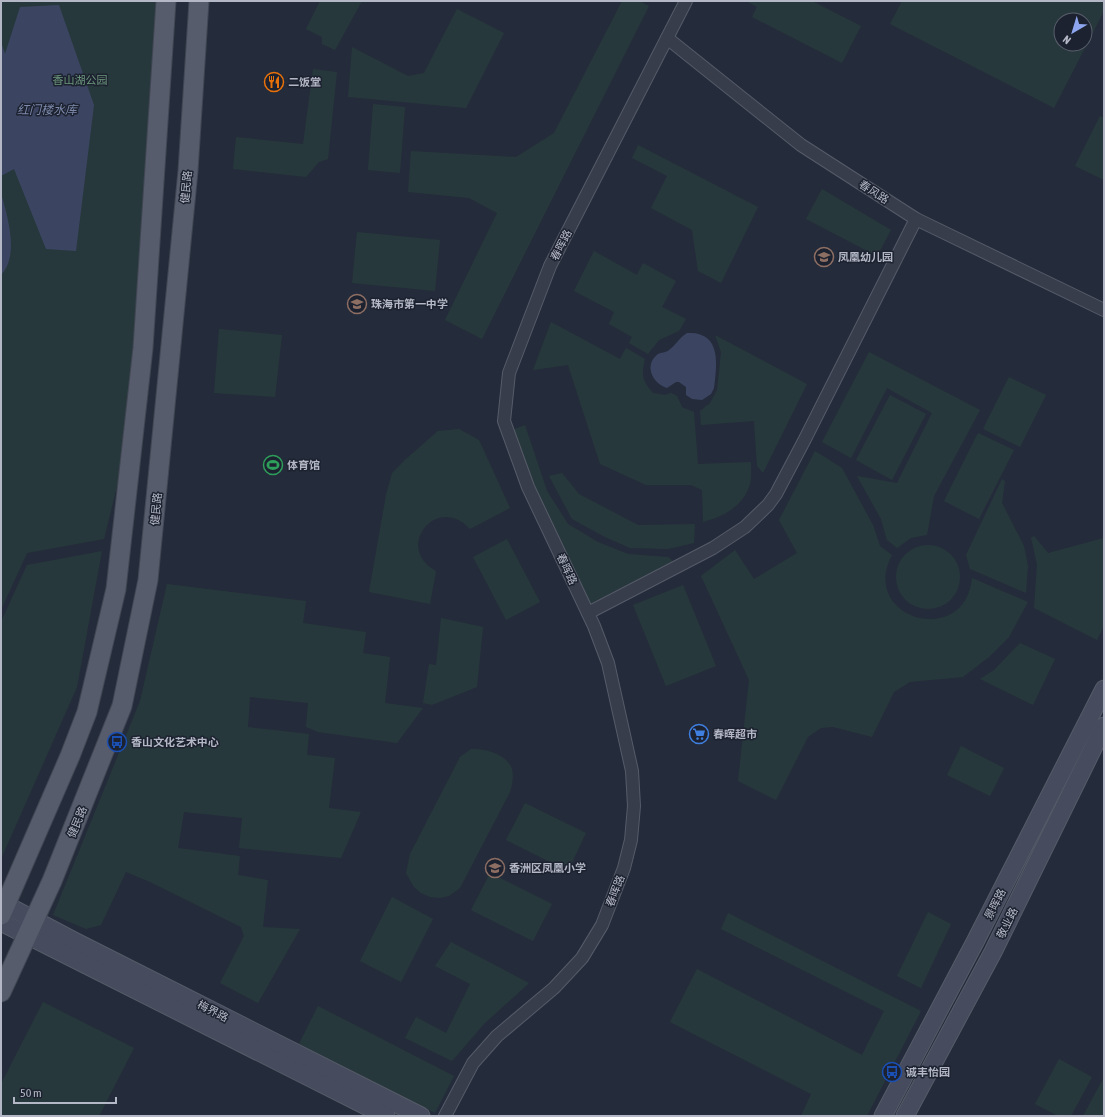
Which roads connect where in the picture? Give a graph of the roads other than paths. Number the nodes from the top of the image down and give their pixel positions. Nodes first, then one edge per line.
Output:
1 (166, 1) edge
2 (199, 1) edge
3 (686, 1) edge
4 (667, 38) junction
5 (916, 219) junction
6 (1104, 310) edge
7 (588, 613) junction
8 (1104, 689) edge
9 (1104, 726) edge
10 (3, 914) edge
11 (31, 928) junction
12 (1, 992) edge
13 (386, 1116) edge
14 (421, 1116) edge
15 (445, 1116) edge
16 (883, 1116) edge
17 (905, 1116) edge

1 - 10 main road
2 - 11 main road, 健民路
3 - 4 street, 春晖路
4 - 5 street, 春风路
4 - 7 street, 春晖路
5 - 6 street, 春风路
5 - 7 street
7 - 15 street, 春晖路
8 - 16 main road, 景晖路
9 - 17 main road, 敬业路
10 - 11 main road
11 - 12 main road, 健民路
11 - 13 main road
11 - 14 main road, 梅界路

